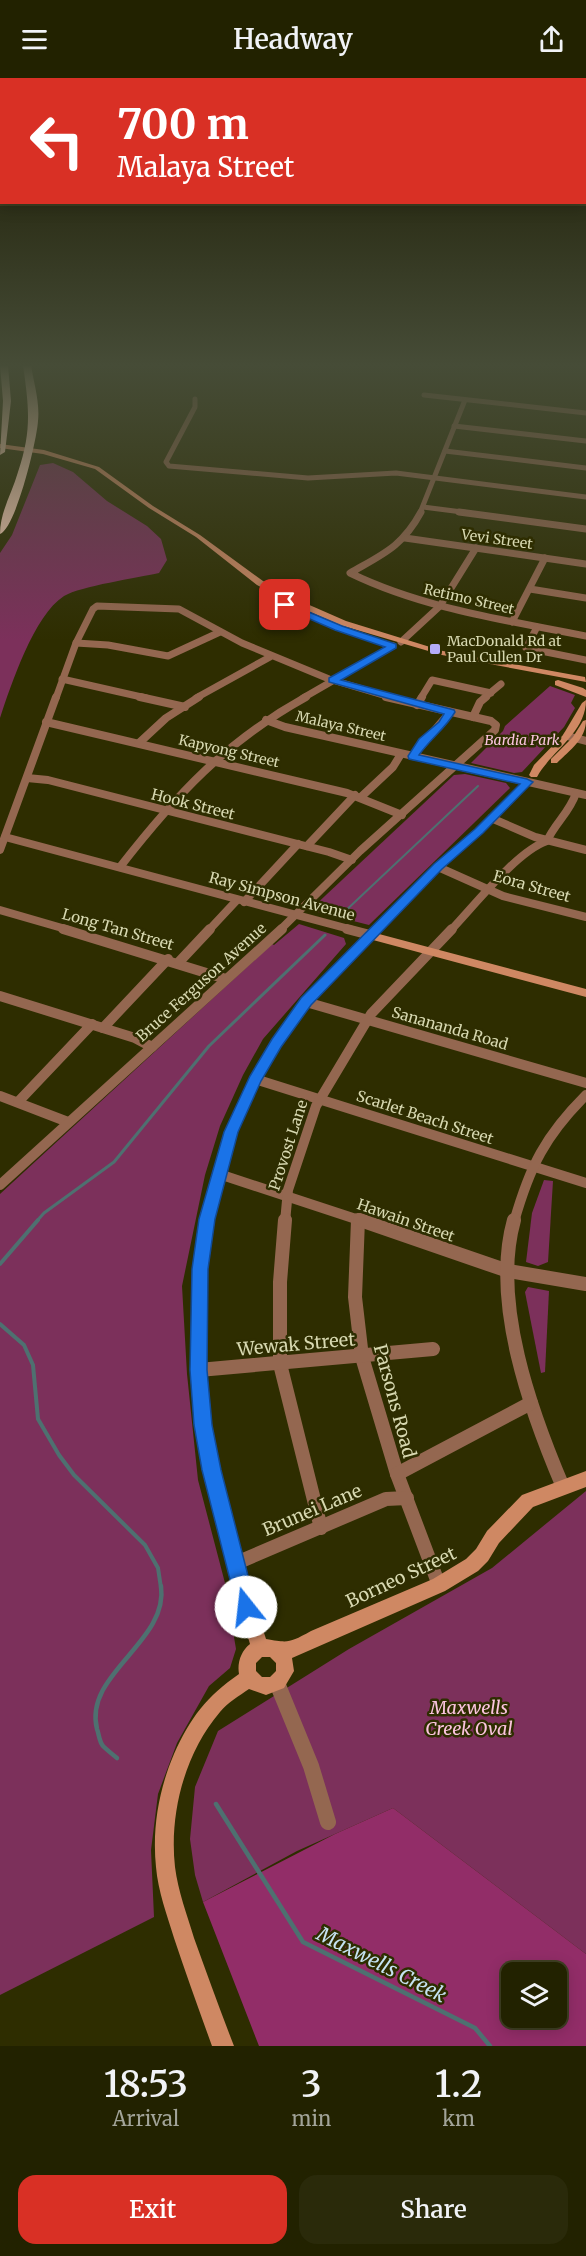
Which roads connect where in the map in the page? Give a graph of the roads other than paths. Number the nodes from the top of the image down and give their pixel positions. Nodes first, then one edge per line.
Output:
1 (27, 457) edge
2 (61, 457) edge
3 (169, 457) edge
4 (443, 457) edge
5 (493, 457) edge
6 (586, 468) edge
7 (434, 478) junction
8 (586, 497) edge
9 (423, 507) junction
10 (586, 529) edge
11 (0, 531) edge
12 (405, 538) junction
13 (476, 548) junction
14 (545, 558) junction
15 (586, 564) edge
16 (530, 589) junction
17 (586, 598) edge
18 (440, 606) junction
19 (512, 622) junction
20 (537, 627) junction
21 (220, 632) junction
22 (586, 636) edge
23 (76, 643) junction
24 (397, 644) junction
25 (270, 657) junction
26 (586, 660) edge
27 (62, 679) junction
28 (333, 680) junction
29 (585, 680) edge
30 (501, 684) dead end
31 (583, 692) edge
32 (490, 693) junction
33 (586, 704) edge
34 (417, 705) junction
35 (185, 707) junction
36 (450, 712) junction
37 (472, 717) junction
38 (266, 720) junction
39 (46, 722) junction
40 (586, 723) edge
41 (571, 737) junction
42 (586, 741) edge
43 (139, 743) junction
44 (401, 754) junction
45 (413, 756) junction
46 (212, 761) junction
47 (456, 766) junction
48 (27, 778) junction
49 (531, 779) junction
50 (581, 794) edge
51 (358, 796) junction
52 (163, 810) junction
53 (402, 815) junction
54 (491, 818) junction
55 (5, 837) junction
56 (547, 841) junction
57 (303, 845) junction
58 (0, 850) edge
59 (586, 850) edge
60 (352, 860) junction
61 (120, 867) junction
62 (438, 867) junction
63 (489, 890) junction
64 (240, 901) junction
65 (0, 910) edge
66 (294, 915) junction
67 (586, 917) edge
68 (370, 935) junction
69 (429, 952) junction
70 (168, 959) junction
71 (179, 962) junction
72 (226, 980) junction
73 (586, 993) edge
74 (0, 996) edge
75 (306, 1002) junction
76 (367, 1020) junction
77 (92, 1024) junction
78 (103, 1028) junction
79 (152, 1047) junction
80 (255, 1080) junction
81 (586, 1083) edge
82 (586, 1095) edge
83 (0, 1096) edge
84 (320, 1099) junction
85 (18, 1102) junction
86 (68, 1122) junction
87 (532, 1166) junction
88 (219, 1174) junction
89 (586, 1183) edge
90 (0, 1185) edge
91 (286, 1196) junction
92 (358, 1219) junction
93 (508, 1271) junction
94 (586, 1284) edge
95 (433, 1349) dead end
96 (362, 1357) junction
97 (280, 1364) junction
98 (199, 1370) junction
99 (531, 1403) junction
100 (397, 1474) junction
101 (586, 1479) edge
102 (563, 1487) junction
103 (407, 1498) junction
104 (321, 1528) junction
105 (234, 1563) junction
106 (439, 1585) junction
107 (269, 1650) junction
108 (250, 1677) junction
109 (277, 1683) junction
110 (328, 1822) dead end
111 (223, 2046) edge

1 - 11 highway
2 - 24 street
3 - 7 street
4 - 7 street
5 - 6 street
7 - 8 street
7 - 9 street
9 - 10 street
9 - 12 street
12 - 13 street, Vevi Street
12 - 18 street, Retimo Street
13 - 14 street, Vevi Street
13 - 18 street
14 - 15 street, Vevi Street
14 - 16 street
16 - 17 street
16 - 19 street
18 - 19 street, Retimo Street
18 - 24 street
19 - 20 street, Retimo Street
20 - 22 street, Retimo Street
20 - 26 street
21 - 23 street
21 - 23 street, Bruce Ferguson Avenue
21 - 25 street, Bruce Ferguson Avenue
23 - 27 street, Bruce Ferguson Avenue
24 - 28 street
24 - 29 street
24 - 31 street
25 - 28 street, Bruce Ferguson Avenue
25 - 35 street
27 - 35 street
27 - 39 street, Bruce Ferguson Avenue
28 - 34 street, Bruce Ferguson Avenue
28 - 38 street
29 - 31 street
30 - 32 street
32 - 34 street
32 - 37 street
33 - 41 street
34 - 36 street, Bruce Ferguson Avenue
35 - 43 street
36 - 37 street, Bruce Ferguson Avenue
36 - 45 street
37 - 47 street, Bruce Ferguson Avenue
38 - 44 street, Malaya Street
38 - 46 street
39 - 43 street, Kapyong Street
39 - 48 street, Bruce Ferguson Avenue
40 - 41 street
41 - 42 street
41 - 49 street
43 - 46 street, Kapyong Street
44 - 45 street, Malaya Street
44 - 51 street
45 - 47 street, Malaya Street
46 - 51 street, Kapyong Street
46 - 52 street
47 - 49 street, Malaya Street
47 - 53 street, Bruce Ferguson Avenue
48 - 52 street, Hook Street
48 - 55 street, Bruce Ferguson Avenue
49 - 50 street, Malaya Street
49 - 54 street
50 - 56 street, Provost Lane
51 - 53 street, Kapyong Street
51 - 57 street
52 - 57 street, Hook Street
52 - 61 street
53 - 60 street, Bruce Ferguson Avenue
54 - 56 street
54 - 62 street
55 - 58 street, Bruce Ferguson Avenue
55 - 61 street, Ray Simpson Avenue
56 - 59 street
56 - 63 street, Provost Lane
57 - 60 street, Hook Street
57 - 64 street
60 - 66 street, Bruce Ferguson Avenue
61 - 64 street, Ray Simpson Avenue
62 - 63 street, Eora Street
62 - 68 street
63 - 67 street, Eora Street
63 - 69 street, Provost Lane
64 - 66 street, Ray Simpson Avenue
64 - 71 street
65 - 70 street, Long Tan Street
66 - 68 street, Ray Simpson Avenue
66 - 72 street, Bruce Ferguson Avenue
68 - 69 street, Ray Simpson Avenue
68 - 75 street
69 - 73 street, Ray Simpson Avenue
69 - 76 street, Provost Lane
70 - 71 street, Long Tan Street
70 - 78 street
71 - 72 street, Long Tan Street
72 - 79 street, Bruce Ferguson Avenue
74 - 77 street
75 - 76 street, Sanananda Road
75 - 80 street
76 - 81 street, Sanananda Road
76 - 84 street, Provost Lane
77 - 78 street
77 - 85 street
78 - 79 street
79 - 86 street, Bruce Ferguson Avenue
80 - 84 street, Scarlet Beach Street
80 - 88 street
82 - 87 street
83 - 85 street
84 - 87 street, Scarlet Beach Street
84 - 91 street, Provost Lane
85 - 86 street
86 - 90 street, Bruce Ferguson Avenue
87 - 89 street, Scarlet Beach Street
87 - 93 street
88 - 91 street, Hawain Street
88 - 98 street
91 - 92 street, Hawain Street
91 - 97 street, Provost Lane
92 - 93 street, Hawain Street
92 - 96 street, Parsons Road
93 - 94 street, Hawain Street
93 - 99 street
95 - 96 street, Wewak Street
96 - 97 street, Wewak Street
96 - 100 street, Parsons Road
97 - 98 street, Wewak Street
97 - 104 street, Provost Lane
98 - 105 street
99 - 100 street
99 - 102 street
100 - 103 street, Parsons Road
101 - 102 street, Borneo Street
102 - 106 street, Borneo Street
103 - 104 street, Brunei Lane
103 - 106 street, Parsons Road
104 - 105 street, Brunei Lane
105 - 107 street
106 - 107 street, Borneo Street
107 - 108 street
107 - 109 street
108 - 109 street
108 - 111 street
109 - 110 street

